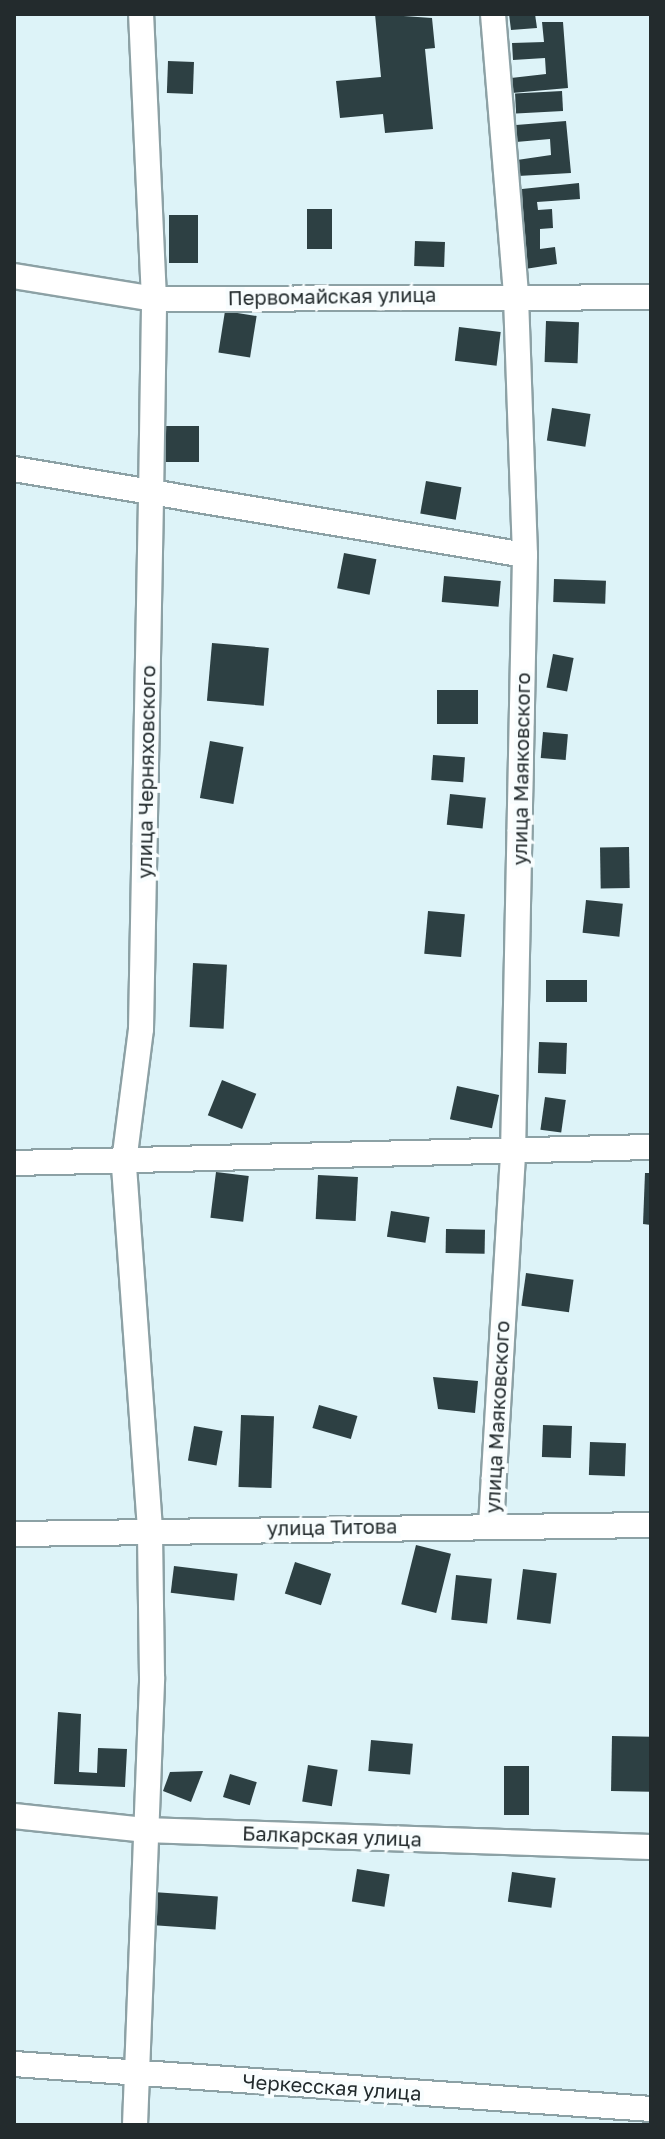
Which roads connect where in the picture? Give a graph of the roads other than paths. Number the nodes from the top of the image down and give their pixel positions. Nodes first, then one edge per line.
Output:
1 (141, 14) edge
2 (493, 14) edge
3 (14, 276) edge
4 (516, 294) junction
5 (651, 297) edge
6 (154, 299) junction
7 (14, 469) edge
8 (151, 498) junction
9 (525, 555) junction
10 (651, 1147) edge
11 (513, 1154) junction
12 (124, 1162) junction
13 (14, 1163) edge
14 (491, 1525) junction
15 (651, 1525) edge
16 (150, 1529) junction
17 (14, 1534) edge
18 (14, 1816) edge
19 (144, 1830) junction
20 (651, 1847) edge
21 (14, 2064) edge
22 (136, 2074) junction
23 (651, 2109) edge
24 (135, 2125) edge

1 - 6 street, улица Черняховского
2 - 4 street, улица Маяковского
3 - 6 street, Первомайская улица
4 - 5 street, Первомайская улица
4 - 6 street, Первомайская улица
4 - 9 street, улица Маяковского
6 - 8 street, улица Черняховского
7 - 8 street
8 - 9 street
8 - 12 street, улица Черняховского
9 - 11 street, улица Маяковского
10 - 11 street
11 - 12 street
11 - 14 street, улица Маяковского
12 - 13 street
12 - 16 street, улица Черняховского
14 - 15 street, улица Титова
14 - 16 street, улица Титова
16 - 17 street, улица Титова
16 - 19 street, улица Черняховского
18 - 19 street, Балкарская улица
19 - 20 street, Балкарская улица
19 - 22 street, улица Черняховского
21 - 22 street, Черкесская улица
22 - 23 street, Черкесская улица
22 - 24 street, улица Черняховского

